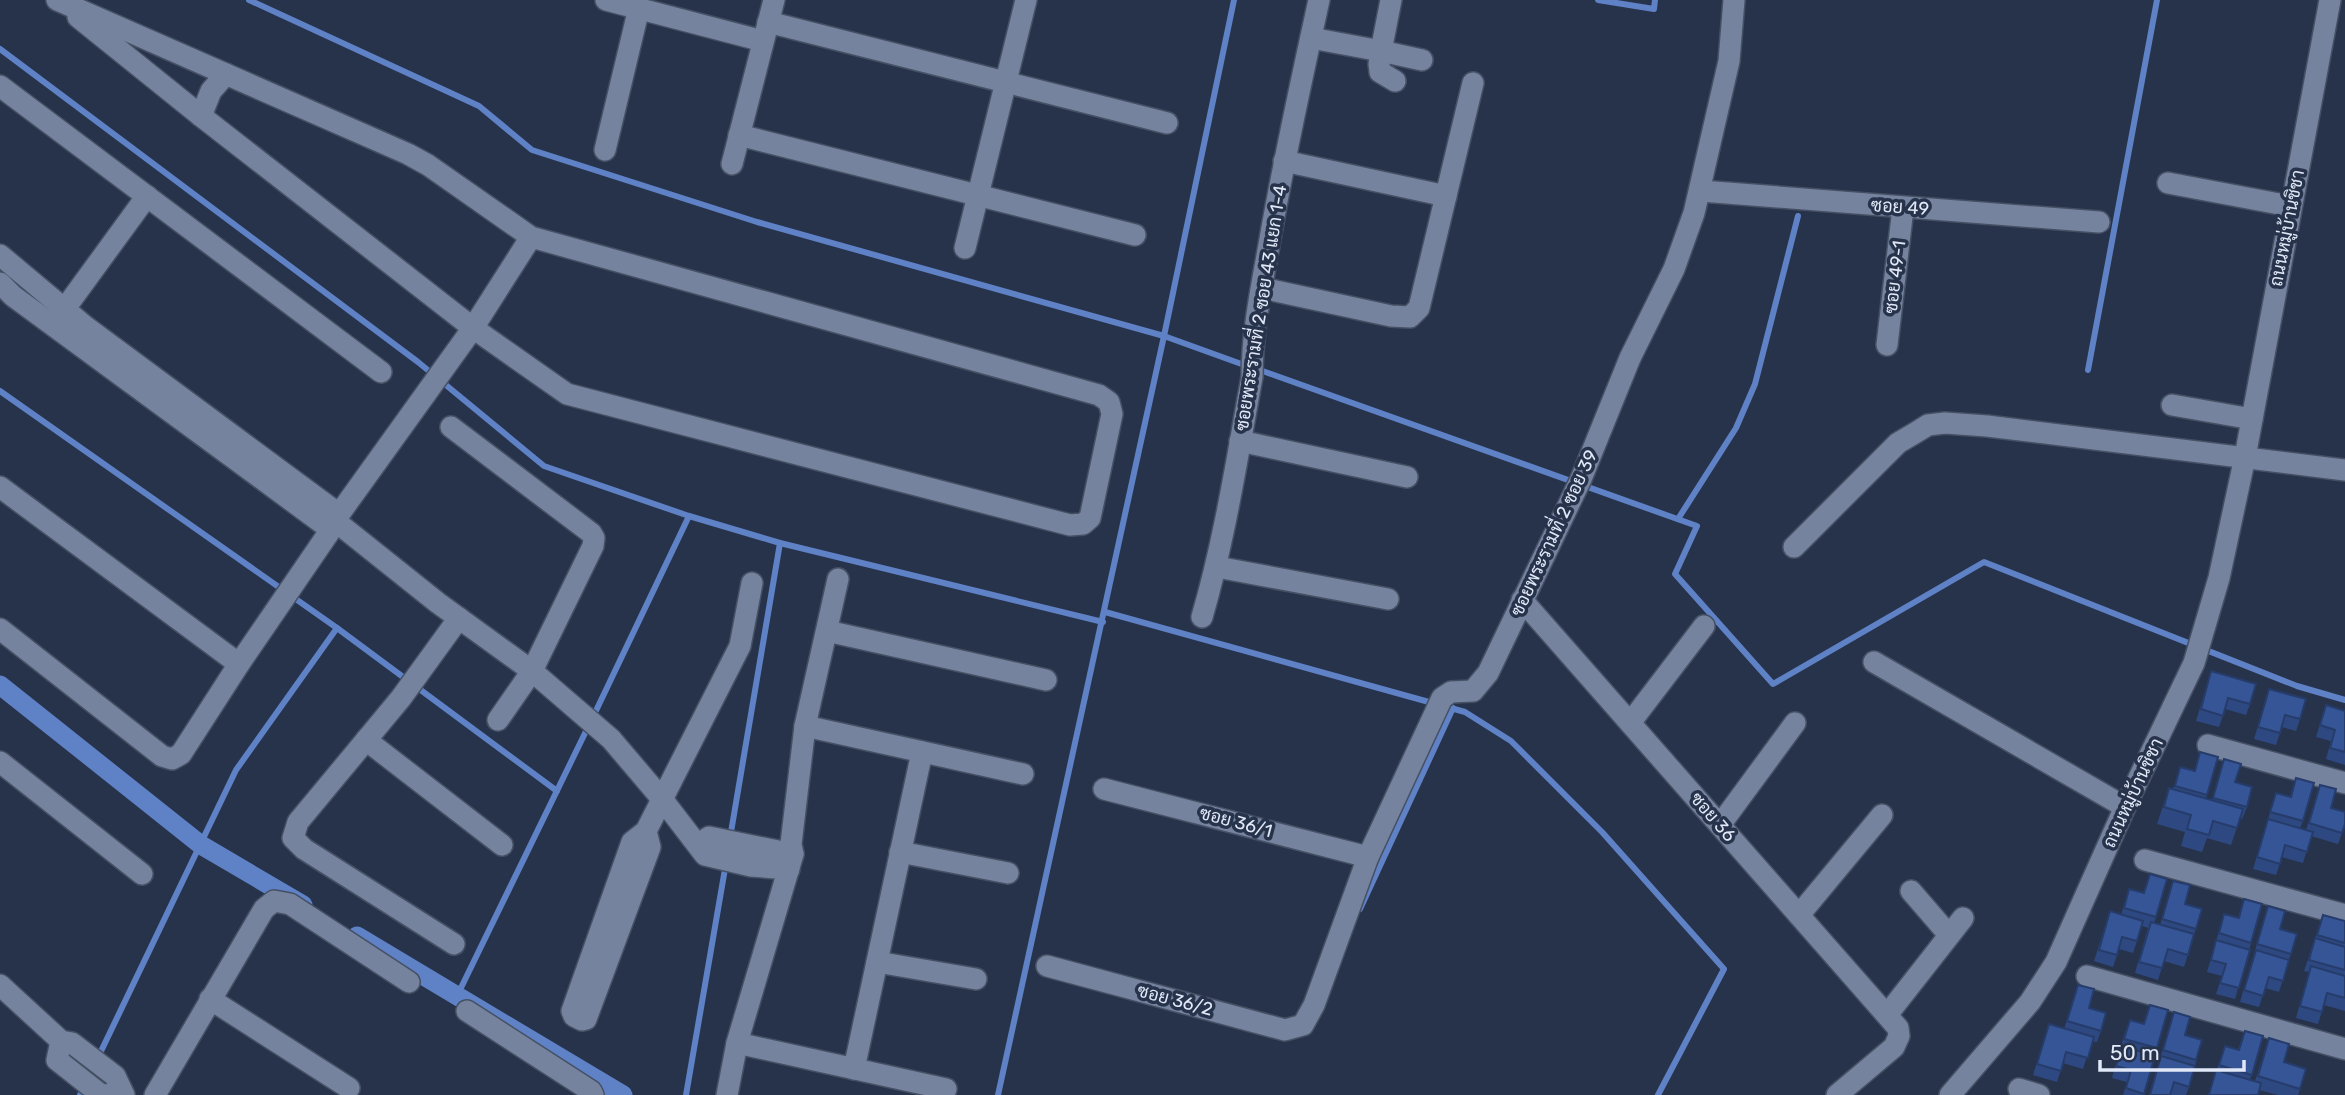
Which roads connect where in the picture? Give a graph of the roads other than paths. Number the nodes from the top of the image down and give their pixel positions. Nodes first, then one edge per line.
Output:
1 (57, 0) edge
2 (606, 0) edge
3 (774, 0) edge
4 (1026, 0) edge
5 (1320, 0) edge
6 (1391, 0) edge
7 (1734, 0) edge
8 (2330, 0) edge
9 (639, 8) junction
10 (766, 32) junction
11 (1311, 38) junction
12 (1381, 51) junction
13 (1422, 60) dead end
14 (226, 74) junction
15 (1395, 81) dead end
16 (1005, 83) junction
17 (1473, 83) dead end
18 (0, 86) edge
19 (201, 116) junction
20 (1167, 123) dead end
21 (739, 135) junction
22 (605, 150) dead end
23 (1284, 161) junction
24 (732, 164) dead end
25 (2168, 183) dead end
26 (1701, 191) junction
27 (147, 196) junction
28 (978, 196) junction
29 (1446, 196) junction
30 (2290, 206) junction
31 (1903, 208) junction
32 (2099, 222) dead end
33 (1135, 234) dead end
34 (531, 236) junction
35 (965, 248) dead end
36 (0, 255) edge
37 (0, 283) edge
38 (1262, 288) junction
39 (59, 317) junction
40 (473, 328) junction
41 (1887, 345) dead end
42 (381, 372) dead end
43 (2172, 405) dead end
44 (2252, 419) junction
45 (451, 427) dead end
46 (1240, 441) junction
47 (2245, 457) junction
48 (2345, 470) edge
49 (1407, 477) dead end
50 (0, 486) edge
51 (335, 522) junction
52 (1794, 547) dead end
53 (1217, 567) junction
54 (838, 579) dead end
55 (752, 583) dead end
56 (1388, 599) dead end
57 (1522, 600) junction
58 (1202, 617) dead end
59 (459, 618) junction
60 (1704, 626) dead end
61 (0, 629) edge
62 (827, 631) junction
63 (1874, 662) dead end
64 (239, 664) junction
65 (532, 671) junction
66 (1046, 680) dead end
67 (498, 720) dead end
68 (1630, 723) junction
69 (1795, 723) dead end
70 (805, 726) junction
71 (366, 740) junction
72 (2208, 744) dead end
73 (922, 752) junction
74 (0, 762) edge
75 (1023, 774) dead end
76 (2345, 783) edge
77 (1104, 789) dead end
78 (662, 799) junction
79 (2125, 807) junction
80 (1882, 815) dead end
81 (1720, 825) junction
82 (646, 831) junction
83 (502, 845) dead end
84 (900, 852) junction
85 (1368, 858) junction
86 (2145, 860) dead end
87 (791, 862) junction
88 (1008, 873) dead end
89 (142, 874) dead end
90 (1911, 891) dead end
91 (1799, 915) junction
92 (2345, 915) edge
93 (454, 944) dead end
94 (877, 962) junction
95 (1047, 966) dead end
96 (2087, 976) dead end
97 (976, 979) dead end
98 (409, 982) dead end
99 (0, 985) edge
100 (211, 999) junction
101 (467, 1011) dead end
102 (1887, 1015) junction
103 (1303, 1025) joint
104 (737, 1043) junction
105 (69, 1044) junction
106 (2345, 1049) edge
107 (854, 1069) junction
108 (349, 1088) dead end
109 (946, 1089) dead end
110 (101, 1092) edge
111 (124, 1095) edge
112 (155, 1095) edge
113 (593, 1095) edge
114 (727, 1095) edge
115 (1836, 1095) edge
116 (1950, 1095) edge

1 - 14 street
1 - 19 street
2 - 9 street
3 - 10 street
4 - 16 street
5 - 11 street, ซอยพระรามที่ 2 ซอย 43 แยก 1-4
6 - 12 street
7 - 26 street, ซอยพระรามที่ 2 ซอย 39
8 - 30 street, ถนนหมู่บ้านชิชา
9 - 10 street
9 - 22 street
10 - 16 street
10 - 21 street
11 - 12 street
11 - 23 street, ซอยพระรามที่ 2 ซอย 43 แยก 1-4
12 - 13 street
12 - 15 street
14 - 19 street
14 - 34 street
16 - 20 street
16 - 28 street
17 - 29 street
18 - 27 street
19 - 40 street
21 - 24 street
21 - 28 street
23 - 29 street
23 - 38 street, ซอยพระรามที่ 2 ซอย 43 แยก 1-4
25 - 30 street
26 - 31 street, ซอย 49
26 - 57 street, ซอยพระรามที่ 2 ซอย 39
27 - 39 street
27 - 42 street
28 - 33 street
28 - 35 street
29 - 38 street
30 - 44 street, ถนนหมู่บ้านชิชา
31 - 32 street, ซอย 49
31 - 41 street, ซอย 49-1
34 - 40 street
34 - 40 street
36 - 39 street
37 - 39 street
38 - 46 street, ซอยพระรามที่ 2 ซอย 43 แยก 1-4
39 - 51 street
40 - 51 street
43 - 44 street
44 - 47 street, ถนนหมู่บ้านชิชา
45 - 65 street
46 - 49 street
46 - 53 street, ซอยพระรามที่ 2 ซอย 43 แยก 1-4
47 - 48 street
47 - 52 street
47 - 79 street, ถนนหมู่บ้านชิชา
50 - 64 street
51 - 59 street
51 - 64 street
53 - 56 street
53 - 58 street, ซอยพระรามที่ 2 ซอย 43 แยก 1-4
54 - 62 street
55 - 78 street
57 - 68 street, ซอย 36
57 - 85 street, ซอยพระรามที่ 2 ซอย 39
59 - 65 street
59 - 71 street
60 - 68 street
61 - 64 street
62 - 66 street
62 - 70 street
63 - 79 street
65 - 67 street
65 - 78 street
68 - 81 street, ซอย 36
69 - 81 street
70 - 73 street
70 - 87 street
71 - 83 street
71 - 93 street
72 - 76 street
73 - 75 street
73 - 84 street
74 - 89 street
77 - 85 street, ซอย 36/1
78 - 82 street
78 - 87 street
79 - 116 street, ถนนหมู่บ้านชิชา
80 - 91 street
81 - 91 street, ซอย 36
82 - 82 street
84 - 88 street
84 - 94 street
85 - 103 street, ซอยพระรามที่ 2 ซอย 39
86 - 92 street
87 - 104 street
90 - 102 street
91 - 102 street, ซอย 36
94 - 97 street
94 - 107 street
95 - 103 street, ซอย 36/2
96 - 106 street
98 - 100 street
99 - 105 street
100 - 108 street
100 - 112 street
101 - 113 street
102 - 115 street, ซอย 36
104 - 107 street
104 - 114 street
105 - 110 street
105 - 111 street
107 - 109 street

